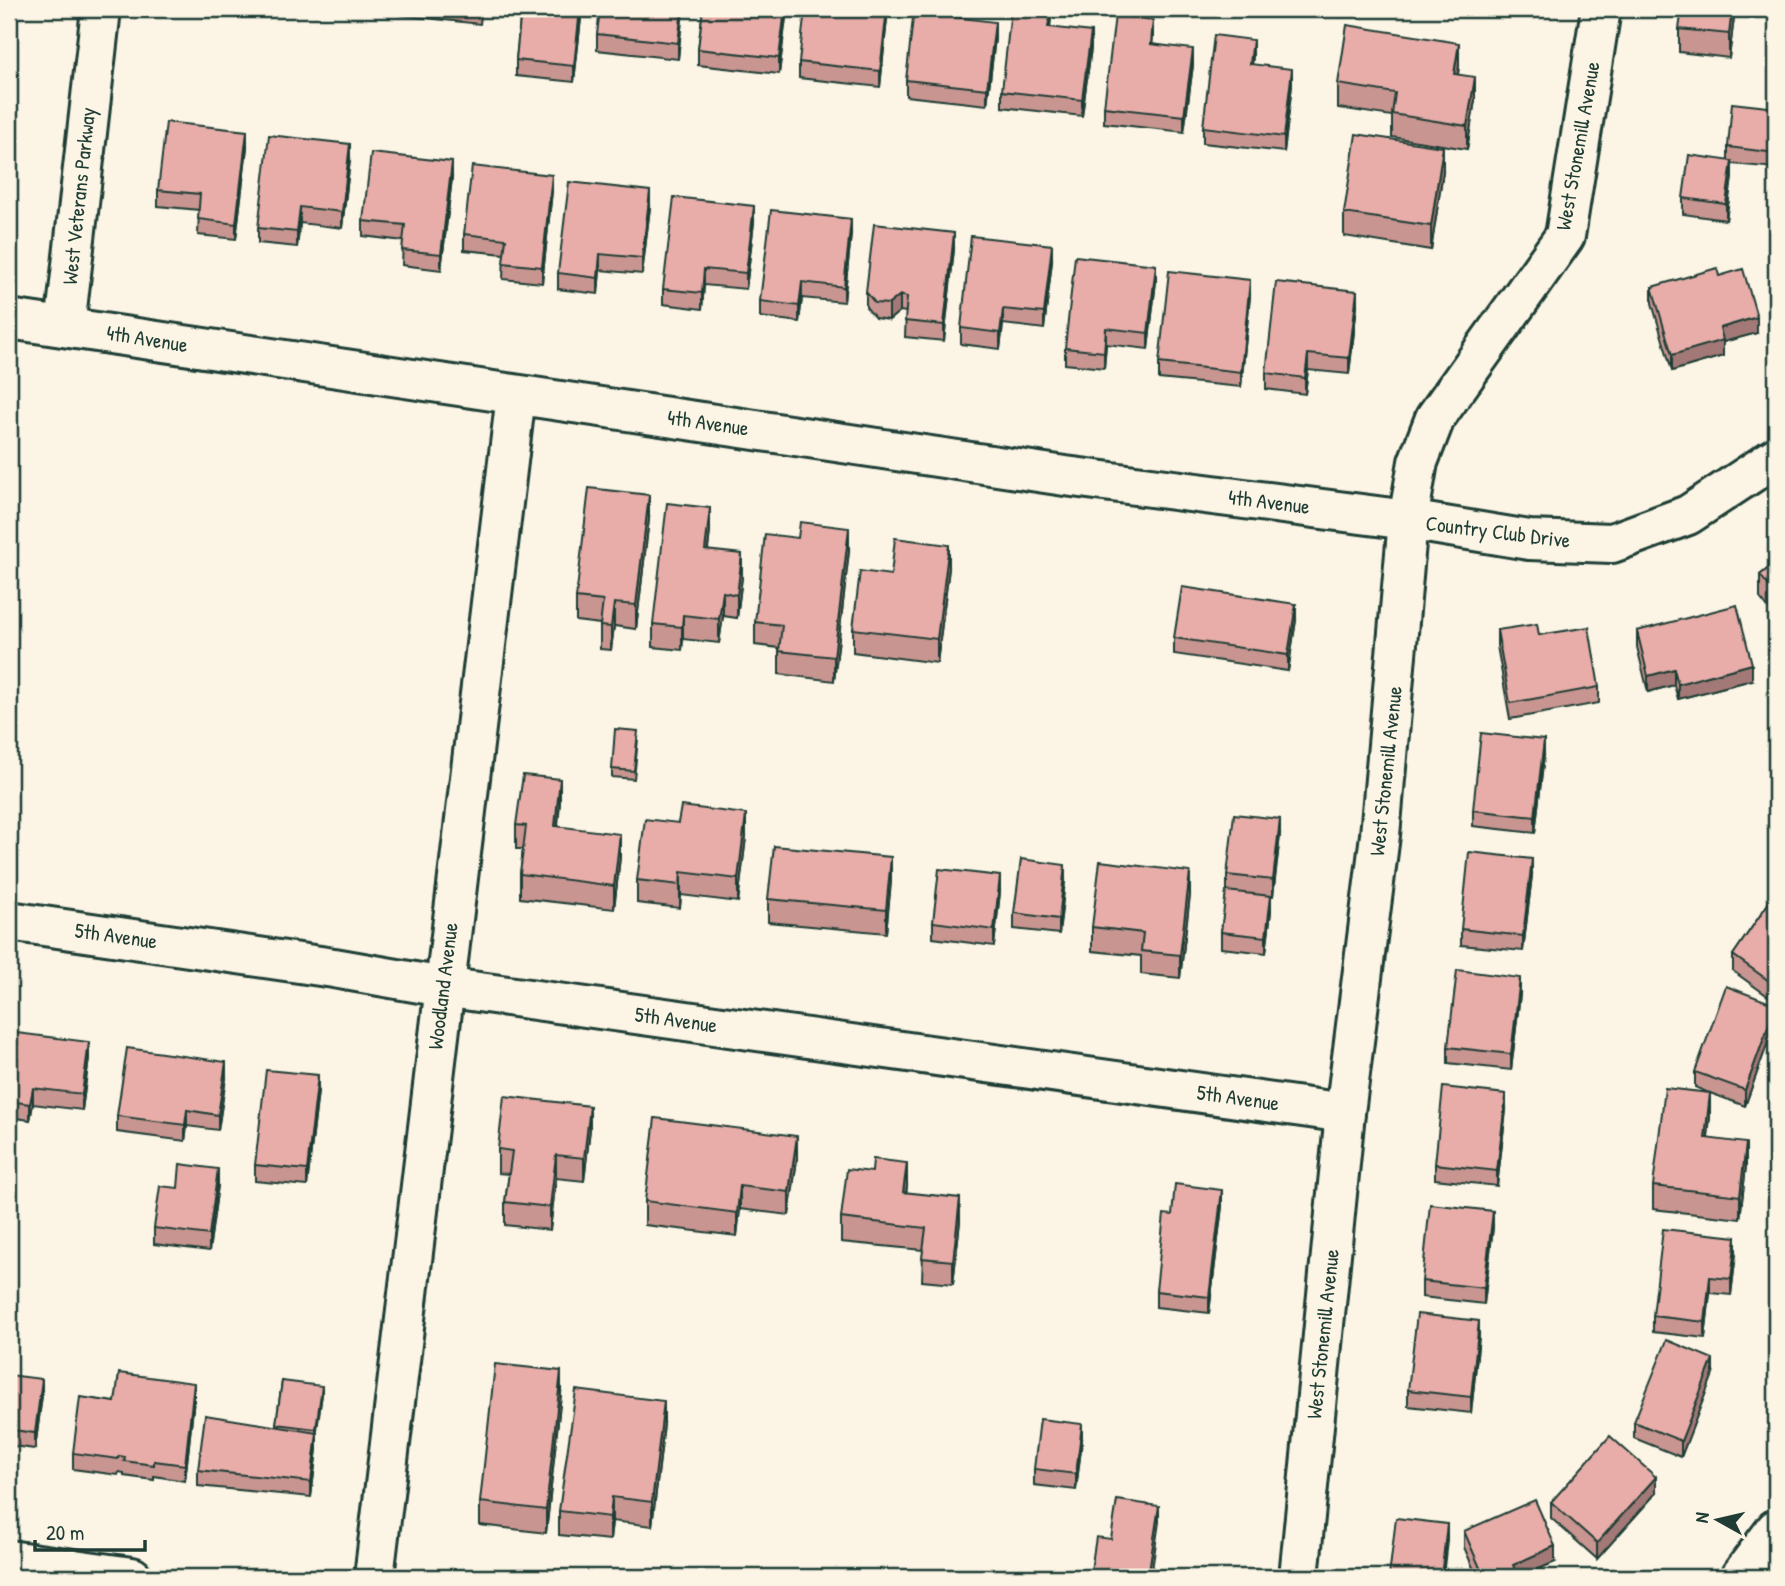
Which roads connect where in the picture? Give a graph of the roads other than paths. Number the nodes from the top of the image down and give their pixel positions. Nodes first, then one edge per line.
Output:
1 (101, 9) edge
2 (1601, 9) edge
3 (9, 319) edge
4 (65, 327) junction
5 (516, 395) junction
6 (1776, 457) edge
7 (1408, 520) junction
8 (9, 921) edge
9 (443, 987) junction
10 (1345, 1113) junction
11 (1776, 1529) edge
12 (9, 1560) edge
13 (132, 1577) edge
14 (374, 1577) edge
15 (1298, 1577) edge
16 (1740, 1577) edge

1 - 4 street, West Veterans Parkway
2 - 7 street, West Stonemill Avenue
3 - 4 street, 4th Avenue
4 - 5 street, 4th Avenue
5 - 7 street, 4th Avenue
5 - 9 street, Woodland Avenue
6 - 7 street, Country Club Drive
7 - 10 street, West Stonemill Avenue
8 - 9 street, 5th Avenue
9 - 10 street, 5th Avenue
9 - 14 street, Woodland Avenue
10 - 15 street, West Stonemill Avenue
11 - 16 street
12 - 13 street

